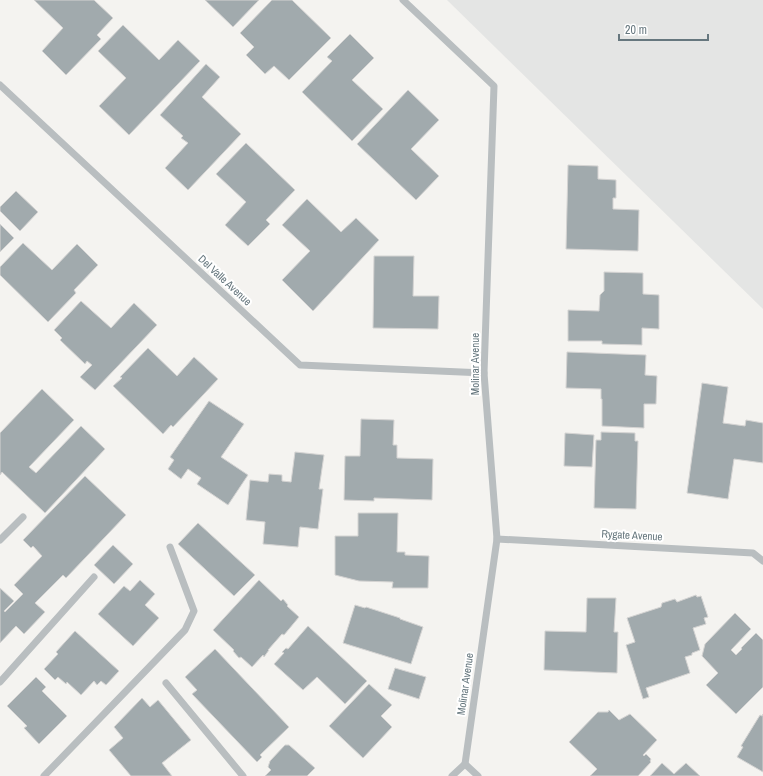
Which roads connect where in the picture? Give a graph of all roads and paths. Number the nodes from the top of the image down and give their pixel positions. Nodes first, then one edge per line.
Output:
1 (404, 0) edge
2 (0, 85) edge
3 (484, 374) junction
4 (23, 517) dead end
5 (497, 539) junction
6 (0, 540) edge
7 (170, 547) dead end
8 (763, 561) edge
9 (94, 577) dead end
10 (0, 682) edge
11 (166, 683) dead end
12 (465, 764) junction
13 (44, 776) edge
14 (243, 776) edge
15 (452, 776) edge
16 (478, 776) edge

1 - 3 street, Molinar Avenue
2 - 3 street, Del Valle Avenue
3 - 5 street, Molinar Avenue
4 - 6 street
5 - 8 street, Rygate Avenue
5 - 12 street, Molinar Avenue
7 - 13 street
9 - 10 street
11 - 14 street
12 - 15 street
12 - 16 street

